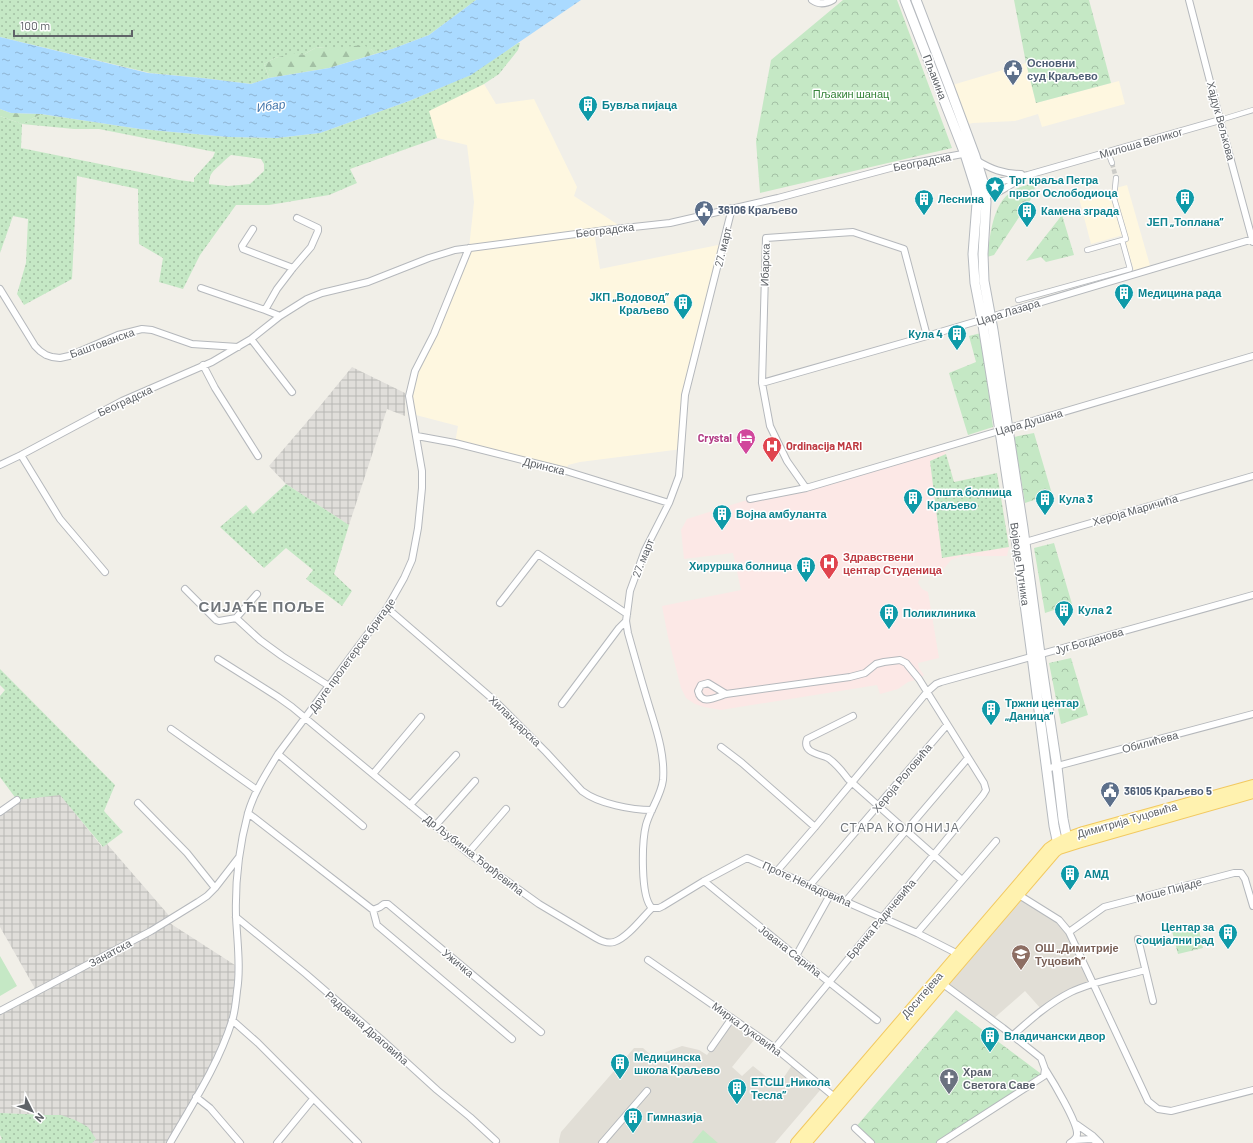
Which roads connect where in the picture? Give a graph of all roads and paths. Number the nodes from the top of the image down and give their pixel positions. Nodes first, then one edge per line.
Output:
1 (812, 0) edge
2 (833, 0) edge
3 (905, 0) edge
4 (916, 0) edge
5 (1189, 0) edge
6 (1253, 110) edge
7 (1220, 120) junction
8 (1108, 152) junction
9 (972, 155) junction
10 (1112, 163) tunnel mouth
11 (1028, 175) junction
12 (1116, 178) tunnel mouth
13 (981, 191) junction
14 (732, 208) junction
15 (297, 218) dead end
16 (253, 229) dead end
17 (1122, 240) junction
18 (1253, 240) edge
19 (469, 248) junction
20 (1086, 250) dead end
21 (293, 268) junction
22 (201, 288) dead end
23 (0, 289) edge
24 (1018, 300) dead end
25 (265, 310) junction
26 (280, 316) junction
27 (987, 318) junction
28 (927, 336) junction
29 (251, 339) junction
30 (238, 347) junction
31 (1253, 356) edge
32 (203, 365) junction
33 (762, 383) junction
34 (292, 392) dead end
35 (1004, 429) junction
36 (417, 436) junction
37 (21, 455) junction
38 (258, 456) dead end
39 (0, 465) edge
40 (1253, 476) edge
41 (806, 488) junction
42 (750, 499) dead end
43 (669, 503) junction
44 (1021, 544) junction
45 (105, 572) dead end
46 (185, 589) dead end
47 (257, 594) dead end
48 (1253, 594) edge
49 (500, 602) dead end
50 (387, 608) junction
51 (626, 614) junction
52 (236, 618) junction
53 (626, 621) junction
54 (1036, 655) junction
55 (218, 659) dead end
56 (329, 686) junction
57 (927, 692) junction
58 (726, 694) dead end
59 (562, 704) dead end
60 (1253, 714) edge
61 (853, 716) dead end
62 (421, 717) dead end
63 (305, 718) junction
64 (947, 725) junction
65 (171, 729) dead end
66 (721, 747) dead end
67 (278, 754) junction
68 (456, 755) dead end
69 (968, 758) junction
70 (1057, 767) junction
71 (1046, 769) junction
72 (373, 774) junction
73 (475, 781) dead end
74 (851, 782) junction
75 (1253, 785) edge
76 (257, 790) junction
77 (1253, 793) edge
78 (17, 800) dead end
79 (138, 803) dead end
80 (410, 805) junction
81 (878, 806) junction
82 (506, 809) dead end
83 (652, 810) junction
84 (0, 812) edge
85 (248, 813) junction
86 (1063, 819) junction
87 (363, 826) dead end
88 (435, 826) junction
89 (815, 827) junction
90 (906, 831) junction
91 (1083, 832) junction
92 (996, 841) dead end
93 (1060, 845) junction
94 (468, 853) junction
95 (934, 855) junction
96 (239, 857) junction
97 (777, 871) junction
98 (223, 878) junction
99 (237, 880) junction
100 (962, 880) junction
101 (704, 881) junction
102 (810, 885) junction
103 (215, 888) junction
104 (830, 895) junction
105 (1019, 895) junction
106 (846, 901) junction
107 (1253, 906) edge
108 (652, 908) junction
109 (373, 910) junction
110 (236, 917) junction
111 (882, 917) junction
112 (917, 932) junction
113 (1069, 932) junction
114 (1138, 939) dead end
115 (962, 955) junction
116 (796, 956) junction
117 (648, 960) dead end
118 (1145, 970) junction
119 (830, 981) junction
120 (942, 984) junction
121 (1094, 984) junction
122 (1153, 1001) dead end
123 (0, 1011) edge
124 (913, 1013) junction
125 (732, 1018) junction
126 (232, 1020) junction
127 (877, 1020) dead end
128 (541, 1032) dead end
129 (1012, 1036) junction
130 (512, 1039) dead end
131 (711, 1048) dead end
132 (775, 1048) junction
133 (1045, 1069) junction
134 (1253, 1090) edge
135 (646, 1091) dead end
136 (196, 1097) junction
137 (313, 1099) junction
138 (838, 1100) junction
139 (1073, 1121) junction
140 (855, 1128) dead end
141 (496, 1141) dead end
142 (1072, 1142) edge
143 (170, 1143) edge
144 (240, 1143) edge
145 (277, 1143) edge
146 (358, 1143) edge
147 (602, 1143) edge
148 (796, 1143) edge
149 (806, 1143) edge
150 (872, 1143) edge
151 (940, 1143) edge
152 (1099, 1143) edge

1 - 2 street
3 - 9 main road, Пљакина
4 - 9 main road, Пљакина
5 - 7 street, Хајдук Вељкова
6 - 7 street, Милоша Великог
7 - 8 street, Милоша Великог
7 - 18 street, Хајдук Вељкова
8 - 10 street
8 - 11 street, Милоша Великог
9 - 11 street
9 - 13 main road
9 - 14 street, Београдска
11 - 13 street
11 - 13 street
12 - 17 street
13 - 27 main road, Војводе Путника
13 - 27 main road, Војводе Путника
14 - 19 street, Београдска
14 - 43 street, 27. март
15 - 21 street
16 - 21 street
17 - 20 street
17 - 24 street, Цара Лазара
18 - 27 street, Цара Лазара
19 - 26 street, Београдска
19 - 36 street, Друге пролетерске бригаде
21 - 25 street
22 - 25 street
23 - 30 street, Баштованска
25 - 26 street
26 - 29 street, Београдска
27 - 28 street, Цара Лазара
27 - 35 main road, Војводе Путника
28 - 33 street, Цара Лазара
28 - 33 street, Ибарска
29 - 30 street, Београдска
29 - 34 street
30 - 32 street, Београдска
31 - 35 street, Цара Душана
32 - 37 street, Београдска
32 - 38 street
33 - 41 street, Ибарска
35 - 41 street, Цара Душана
35 - 44 main road, Војводе Путника
36 - 43 street, Дринска
36 - 50 street, Друге пролетерске бригаде
37 - 39 street, Београдска
37 - 45 street
40 - 44 street, Хероја Маричића
41 - 42 street, Цара Душана
43 - 51 street, 27. март
44 - 54 main road, Војводе Путника
46 - 52 street
47 - 52 street
48 - 54 street, Југ Богданова
49 - 51 street
50 - 56 street, Друге пролетерске бригаде
50 - 83 street, Хиландарска
51 - 53 street, 27. март
52 - 56 street
53 - 59 street
53 - 83 street, 27. март
54 - 57 street, Југ Богданова
54 - 70 main road, Војводе Путника
54 - 71 main road, Војводе Путника
55 - 63 street, Друге пролетерске бригаде
56 - 63 street, Друге пролетерске бригаде
57 - 58 street
57 - 64 street
57 - 74 street, Југ Богданова
60 - 70 street, Обилићева
61 - 74 street
62 - 72 street
63 - 67 street, Друге пролетерске бригаде
63 - 72 street, Др Љубинка Ђорђевића
64 - 69 street
64 - 81 street, Хероја Роловића
65 - 76 street
66 - 89 street
67 - 76 street, Друге пролетерске бригаде
67 - 87 street
68 - 80 street
69 - 90 street
69 - 95 street, Бранка Радичевића
70 - 71 street, Обилићева
70 - 86 main road, Војводе Путника
71 - 93 main road, Војводе Путника
72 - 80 street, Др Љубинка Ђорђевића
73 - 88 street
74 - 81 street
74 - 89 street, Југ Богданова
75 - 91 main road, Димитрија Туцовића
76 - 85 street, Друге пролетерске бригаде
77 - 93 main road, Димитрија Туцовића
78 - 84 street
79 - 103 street
80 - 88 street, Др Љубинка Ђорђевића
81 - 90 street
81 - 102 street, Хероја Роловића
82 - 94 street
83 - 108 street, 27. март
85 - 96 street, Друге пролетерске бригаде
85 - 109 street, Ужичка
86 - 91 main road
86 - 93 main road, Војводе Путника
88 - 94 street, Др Љубинка Ђорђевића
89 - 97 street, Југ Богданова
90 - 95 street
90 - 106 street
91 - 93 main road, Димитрија Туцовића
92 - 100 street
93 - 105 main road, Доситејева
93 - 115 main road, Доситејева
94 - 108 street, Др Љубинка Ђорђевића
95 - 100 street
95 - 111 street, Бранка Радичевића
96 - 98 street, Занатска
96 - 99 street, Друге пролетерске бригаде
97 - 101 street, Проте Ненадовића
97 - 102 street, Проте Ненадовића
98 - 99 street
98 - 103 street, Занатска
99 - 110 street, Друге пролетерске бригаде
100 - 112 street
101 - 108 street, Проте Ненадовића
101 - 116 street, Јована Сарића
102 - 104 street, Проте Ненадовића
103 - 123 street, Занатска
104 - 106 street, Проте Ненадовића
104 - 116 street
105 - 113 street
105 - 115 main road, Доситејева
106 - 111 street, Проте Ненадовића
107 - 113 street, Моше Пијаде
109 - 128 street, Ужичка
109 - 130 street, Ужичка
110 - 126 street, Друге пролетерске бригаде
110 - 141 street, Радована Драговића
111 - 112 street, Проте Ненадовића
111 - 119 street, Бранка Радичевића
112 - 115 street, Проте Ненадовића
113 - 121 street
114 - 118 street
115 - 120 main road, Доситејева
115 - 124 main road, Доситејева
116 - 119 street, Јована Сарића
117 - 125 street, Мирка Луковића
118 - 121 street
118 - 122 street
119 - 127 street, Јована Сарића
119 - 132 street, Бранка Радичевића
120 - 124 main road, Доситејева
120 - 129 street
121 - 129 street
121 - 134 street
124 - 138 main road, Доситејева
125 - 131 street
125 - 132 street, Мирка Луковића
126 - 136 street, Друге пролетерске бригаде
126 - 137 street
129 - 133 street
132 - 138 street, Мирка Луковића
133 - 139 street
133 - 151 street
135 - 147 street
136 - 143 street, Друге пролетерске бригаде
136 - 144 street
137 - 145 street
137 - 146 street
138 - 148 main road, Доситејева
138 - 149 main road, Доситејева
139 - 142 street
139 - 152 street
140 - 150 street
142 - 152 street

